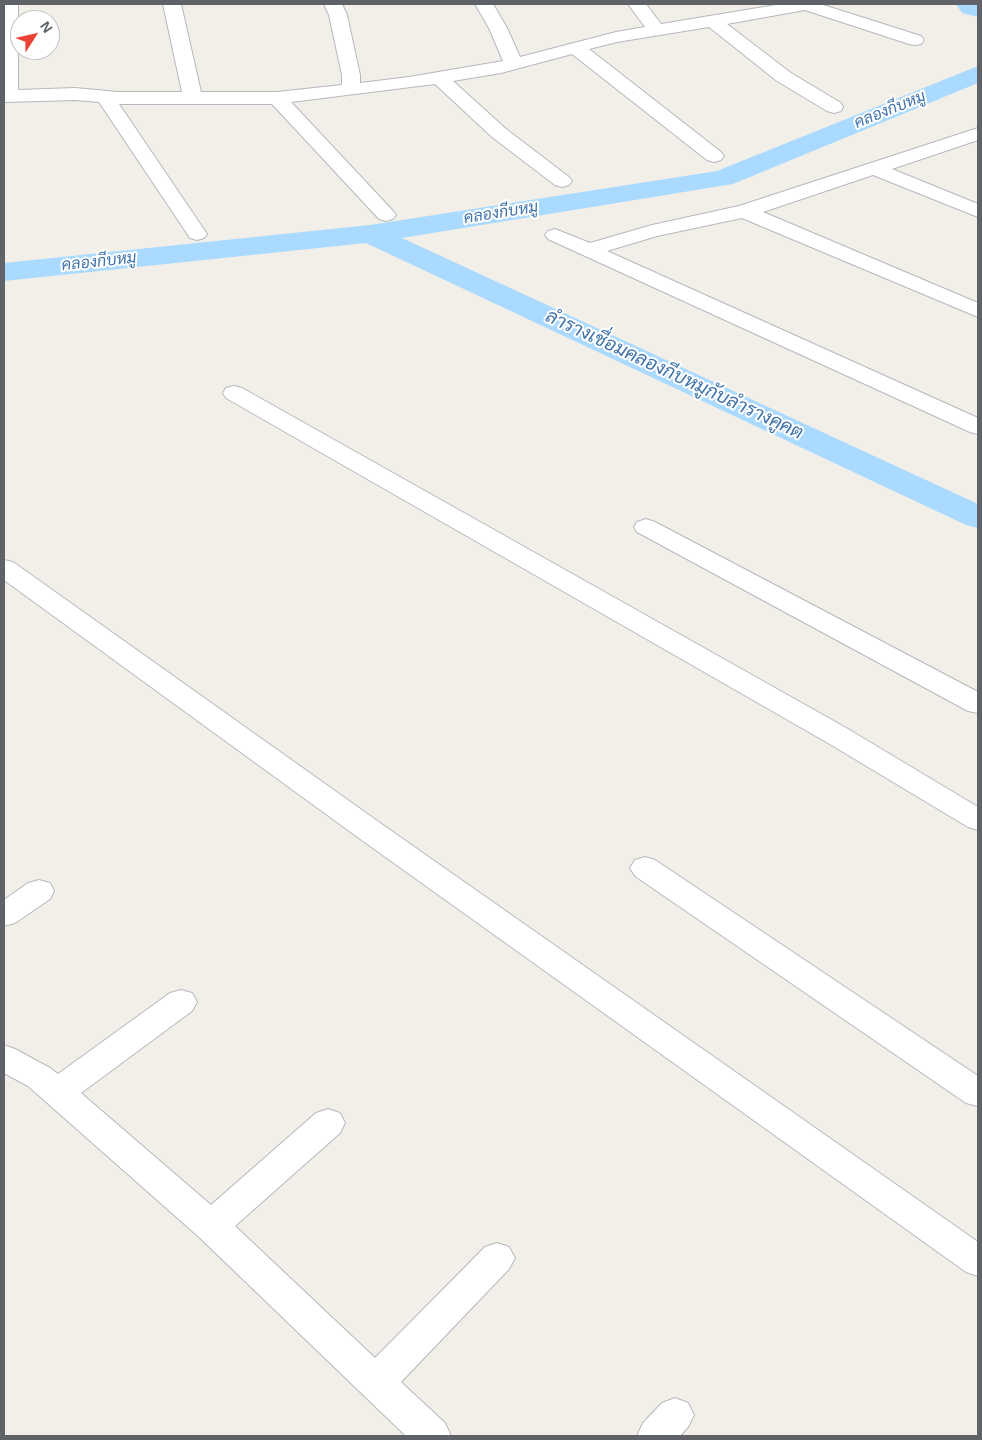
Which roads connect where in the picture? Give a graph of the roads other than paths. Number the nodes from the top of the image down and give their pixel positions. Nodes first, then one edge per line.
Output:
1 (9, 4) edge
2 (172, 4) edge
3 (333, 4) edge
4 (484, 4) edge
5 (637, 4) edge
6 (805, 4) edge
7 (713, 20) junction
8 (656, 30) junction
9 (915, 40) dead end
10 (575, 47) junction
11 (514, 64) junction
12 (438, 78) junction
13 (351, 90) junction
14 (6, 96) edge
15 (105, 97) junction
16 (193, 98) junction
17 (277, 98) junction
18 (834, 107) dead end
19 (978, 134) edge
20 (714, 156) dead end
21 (872, 168) junction
22 (562, 181) dead end
23 (744, 211) junction
24 (978, 211) edge
25 (386, 214) dead end
26 (197, 234) dead end
27 (556, 235) dead end
28 (588, 250) junction
29 (978, 311) edge
30 (234, 393) dead end
31 (978, 427) edge
32 (646, 527) dead end
33 (4, 568) edge
34 (978, 704) edge
35 (978, 820) edge
36 (644, 868) dead end
37 (39, 891) dead end
38 (4, 915) edge
39 (181, 1002) dead end
40 (4, 1058) edge
41 (58, 1093) junction
42 (978, 1093) edge
43 (328, 1123) dead end
44 (211, 1226) junction
45 (497, 1258) dead end
46 (978, 1260) edge
47 (375, 1383) junction
48 (432, 1436) edge

1 - 14 street
2 - 16 street
3 - 13 street
4 - 11 street
5 - 8 street
6 - 7 street
6 - 9 street
7 - 8 street
7 - 18 street
8 - 10 street
10 - 11 street
10 - 20 street
11 - 12 street
12 - 13 street
12 - 22 street
13 - 17 street
14 - 15 street
15 - 16 street
15 - 26 street
16 - 17 street
17 - 25 street
19 - 21 street
21 - 23 street
21 - 24 street
23 - 28 street
23 - 29 street
27 - 28 street
28 - 31 street
30 - 35 street
32 - 34 street
33 - 46 street
36 - 42 street
37 - 38 street
39 - 41 street
40 - 41 street
41 - 44 street
43 - 44 street
44 - 47 street
45 - 47 street
47 - 48 street

